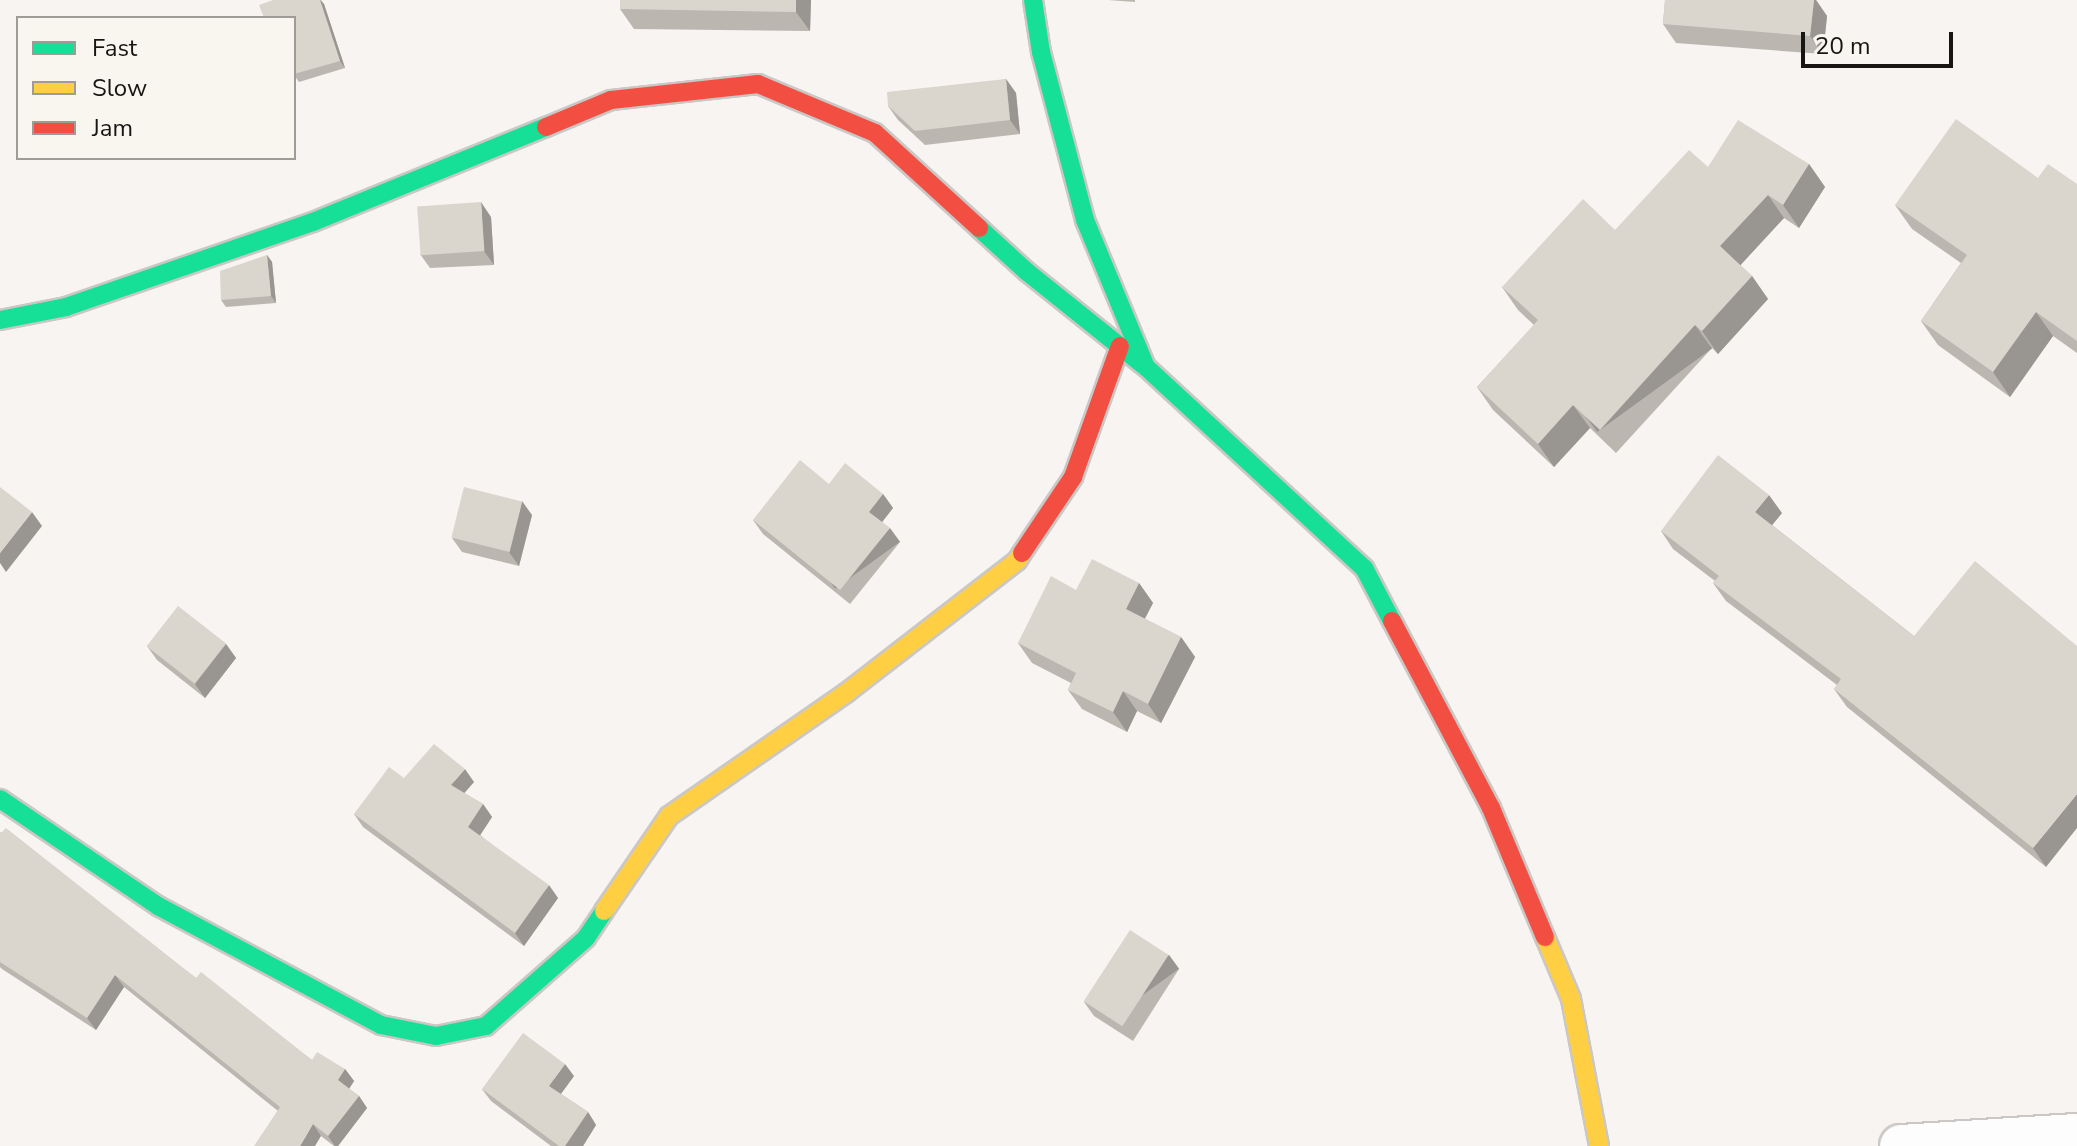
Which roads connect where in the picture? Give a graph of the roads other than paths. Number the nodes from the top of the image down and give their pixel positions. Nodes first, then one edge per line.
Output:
1 (1033, 0) edge
2 (0, 320) edge
3 (1120, 346) junction
4 (1146, 367) junction
5 (0, 799) edge
6 (2077, 1135) edge
7 (1599, 1146) edge
8 (1901, 1146) edge

1 - 4 street
2 - 3 street
3 - 4 street
3 - 5 street
4 - 7 street
6 - 8 street

